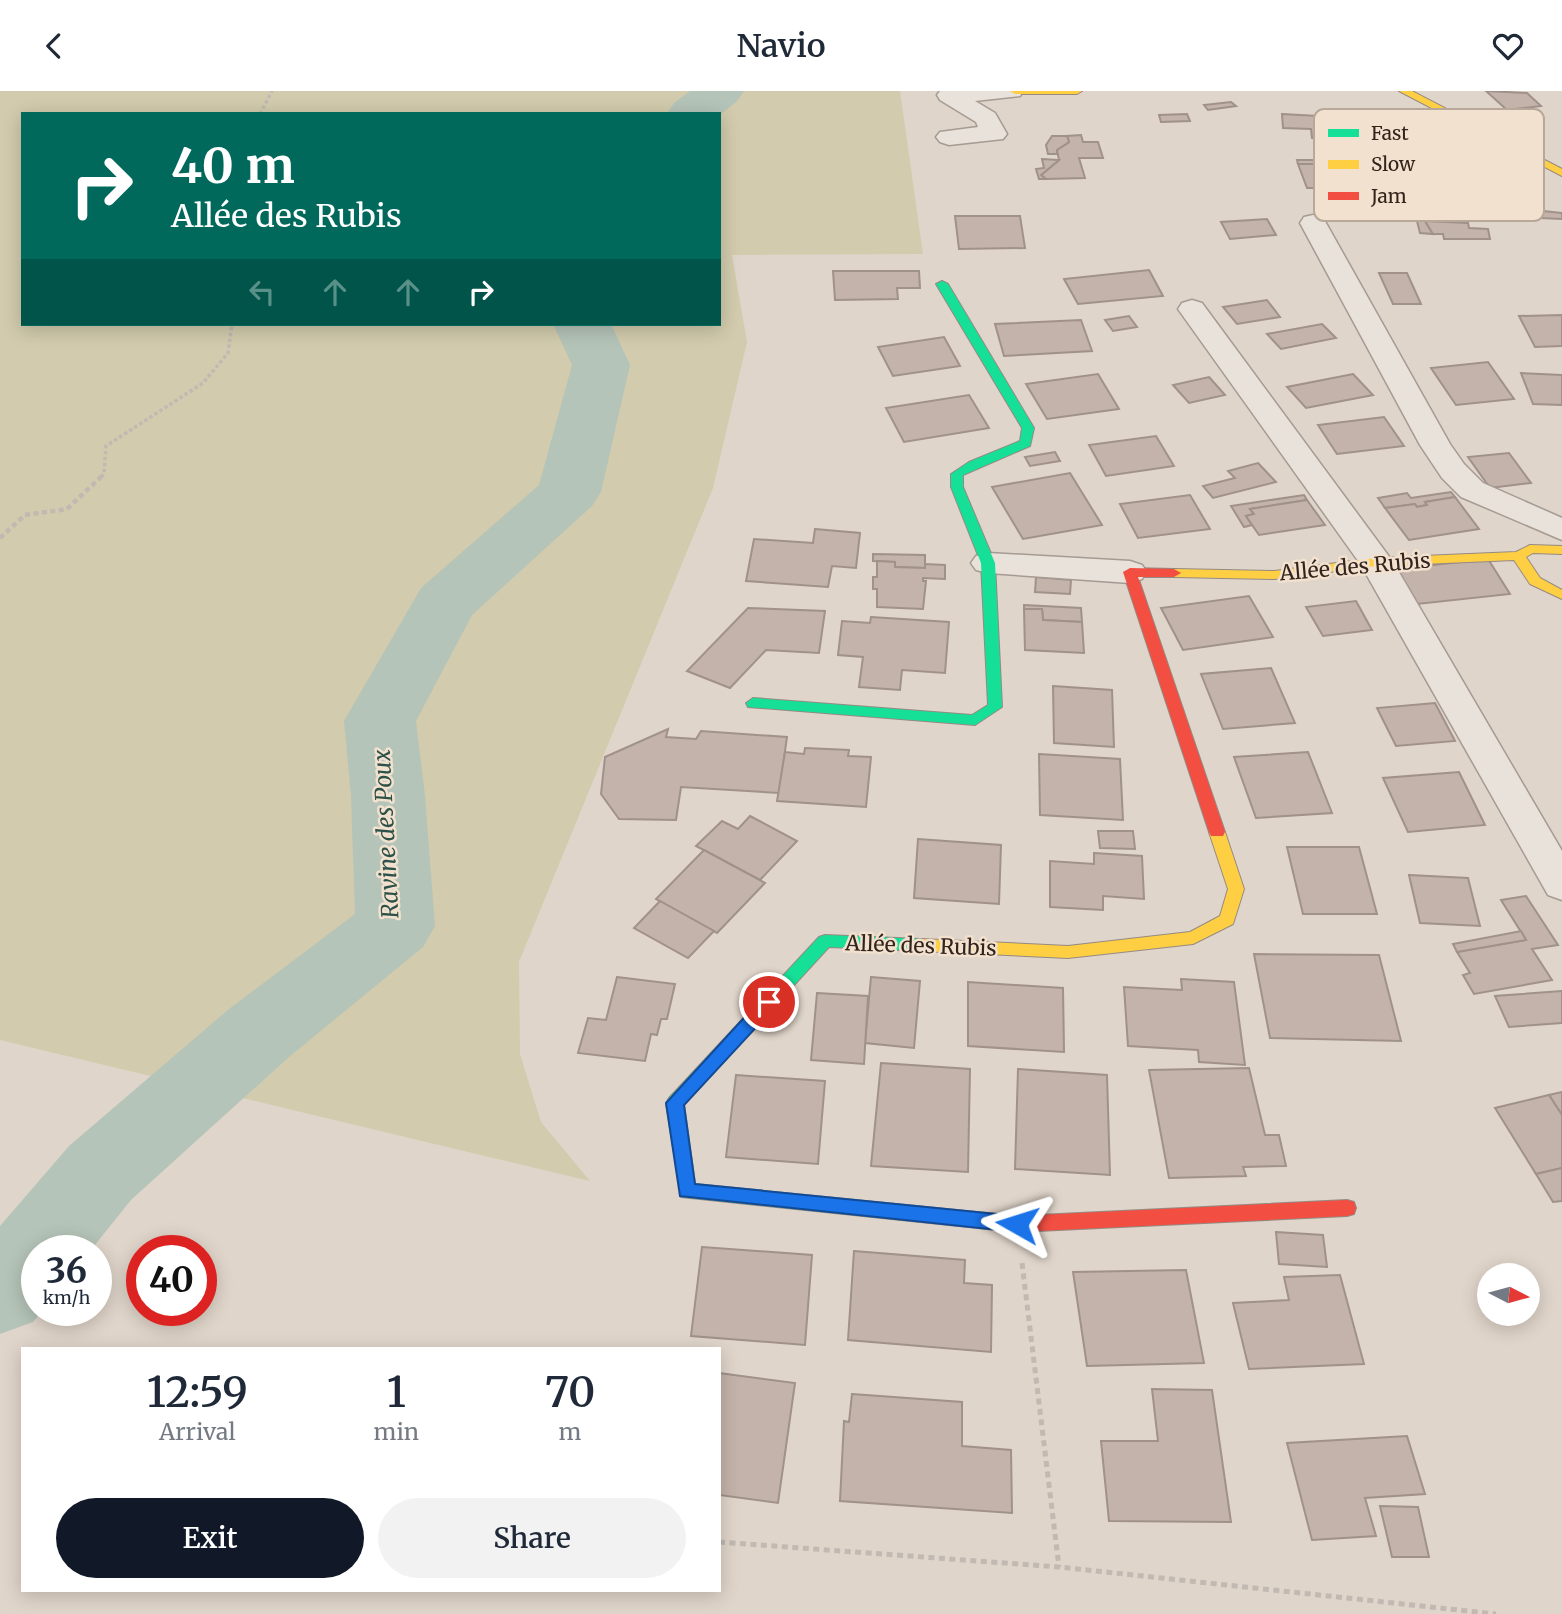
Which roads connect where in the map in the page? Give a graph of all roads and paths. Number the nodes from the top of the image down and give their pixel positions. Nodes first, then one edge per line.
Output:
1 (272, 91) edge
2 (1013, 91) edge
3 (1077, 91) edge
4 (1404, 91) edge
5 (1439, 109) edge
6 (261, 112) edge
7 (949, 137) dead end
8 (1544, 164) edge
9 (1562, 173) edge
10 (1313, 223) dead end
11 (942, 284) dead end
12 (1192, 309) dead end
13 (232, 326) edge
14 (1562, 530) edge
15 (0, 538) edge
16 (1562, 550) edge
17 (1519, 556) junction
18 (1376, 562) junction
19 (988, 563) junction
20 (1130, 572) junction
21 (1562, 595) edge
22 (753, 703) dead end
23 (1562, 885) edge
24 (1347, 1207) dead end
25 (1017, 1224) junction
26 (721, 1542) edge
27 (1059, 1567) junction
28 (1496, 1614) edge

1 - 6 path
2 - 3 street
2 - 7 street
4 - 5 street
8 - 9 street
10 - 14 street
11 - 19 street
12 - 18 street
13 - 15 path
16 - 17 street, Allée des Rubis
17 - 18 street, Allée des Rubis
17 - 21 street
18 - 20 street, Allée des Rubis
18 - 23 street
19 - 20 street
19 - 22 street
20 - 25 street, Allée des Rubis
24 - 25 street, Allée des Rubis
25 - 27 path
26 - 27 path
27 - 28 path

